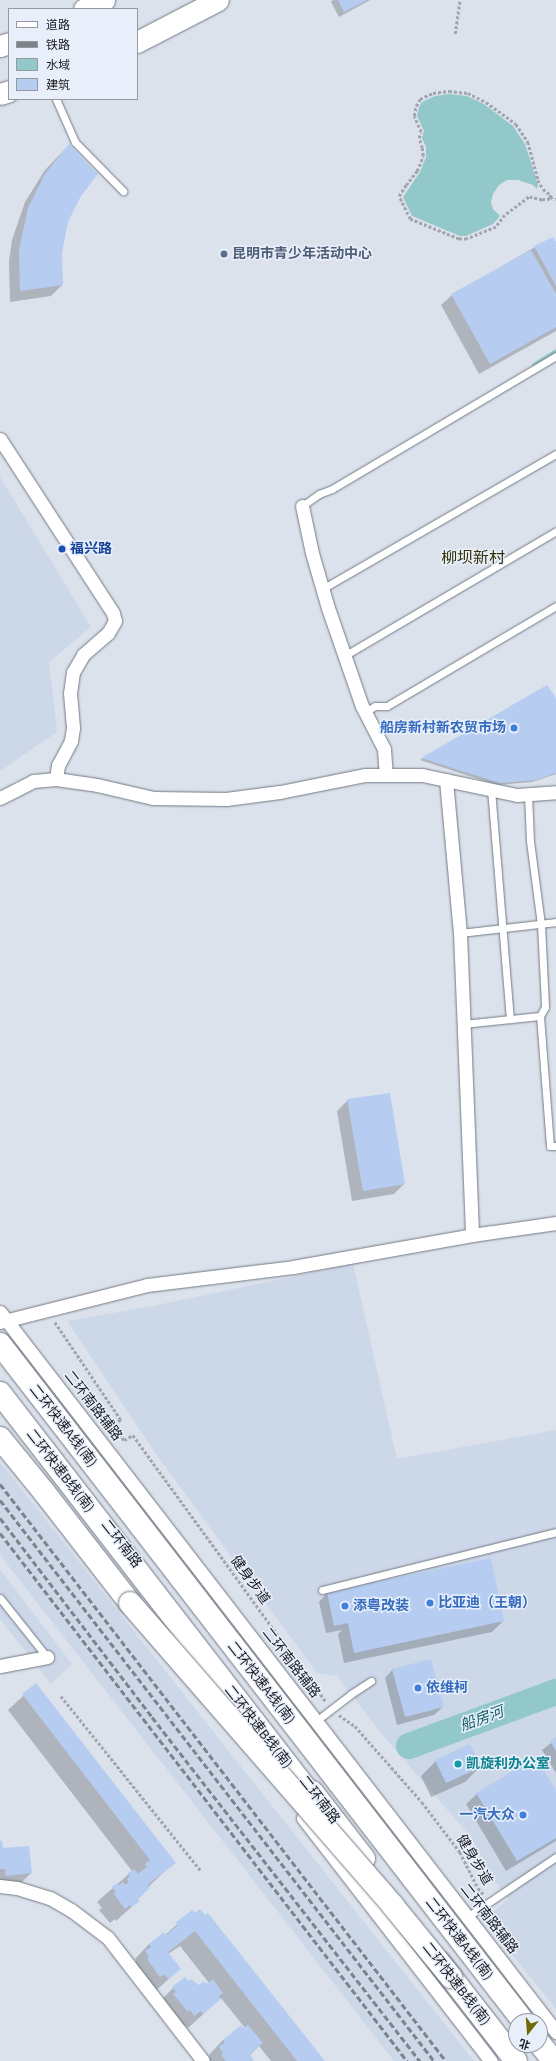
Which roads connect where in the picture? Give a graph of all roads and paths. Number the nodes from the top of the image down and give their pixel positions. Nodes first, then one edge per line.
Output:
1 (104, 0) edge
2 (218, 0) edge
3 (460, 0) edge
4 (86, 8) edge
5 (455, 34) dead end
6 (138, 41) edge
7 (56, 100) edge
8 (123, 191) dead end
9 (550, 197) junction
10 (556, 199) edge
11 (556, 356) edge
12 (0, 439) edge
13 (556, 454) edge
14 (302, 506) joint
15 (556, 531) edge
16 (322, 589) junction
17 (556, 606) edge
18 (344, 656) junction
19 (365, 712) junction
20 (386, 775) junction
21 (56, 779) junction
22 (446, 780) junction
23 (491, 789) junction
24 (556, 792) edge
25 (528, 794) junction
26 (0, 798) edge
27 (556, 922) edge
28 (542, 924) junction
29 (504, 928) junction
30 (460, 933) junction
31 (540, 1016) junction
32 (510, 1019) junction
33 (463, 1024) junction
34 (556, 1146) edge
35 (556, 1223) edge
36 (472, 1235) junction
37 (47, 1310) junction
38 (2, 1318) edge
39 (0, 1344) edge
40 (0, 1351) edge
41 (0, 1387) edge
42 (0, 1393) edge
43 (0, 1425) edge
44 (0, 1438) edge
45 (556, 1532) edge
46 (322, 1590) dead end
47 (0, 1598) edge
48 (47, 1657) joint
49 (0, 1666) edge
50 (371, 1681) dead end
51 (61, 1696) dead end
52 (331, 1709) junction
53 (316, 1721) junction
54 (556, 1857) edge
55 (201, 1871) dead end
56 (0, 1886) edge
57 (489, 1900) junction
58 (467, 1917) junction
59 (451, 1977) junction
60 (511, 2013) edge
61 (517, 2013) edge
62 (556, 2032) edge
63 (547, 2053) edge
64 (199, 2060) edge
65 (491, 2061) edge
66 (516, 2061) edge
67 (520, 2061) edge
68 (554, 2061) edge

1 - 4 main road
2 - 6 main road
3 - 5 path
7 - 8 lane
9 - 9 path
9 - 10 path
11 - 14 lane
12 - 21 street
13 - 16 lane
14 - 16 street
15 - 18 lane
16 - 18 street
17 - 19 lane
18 - 19 street
19 - 20 street
20 - 21 street
20 - 22 street
21 - 26 street
22 - 23 street
22 - 30 street
23 - 25 street
23 - 29 lane
24 - 25 street
25 - 28 lane
27 - 28 lane
28 - 29 lane
28 - 31 lane
29 - 30 lane
29 - 32 lane
30 - 33 street
31 - 32 lane
31 - 34 lane
32 - 33 lane
33 - 36 street
35 - 36 street
36 - 37 street
37 - 38 street
37 - 52 path, 健身步道
38 - 53 street, 二环南路辅路
39 - 61 highway, 二环快速A线(南)
40 - 60 main road, 二环南路
41 - 67 main road, 二环南路
42 - 59 highway, 二环快速B线(南), bridge
43 - 65 street
44 - 59 highway, bridge
45 - 46 lane
47 - 48 lane
48 - 49 street
50 - 52 lane
51 - 55 path
52 - 53 lane
52 - 57 path, 健身步道
53 - 58 street, 二环南路辅路
54 - 57 lane
56 - 64 street
57 - 58 lane
58 - 62 street, 二环南路辅路
59 - 66 highway, 二环快速B线(南)
63 - 68 highway

